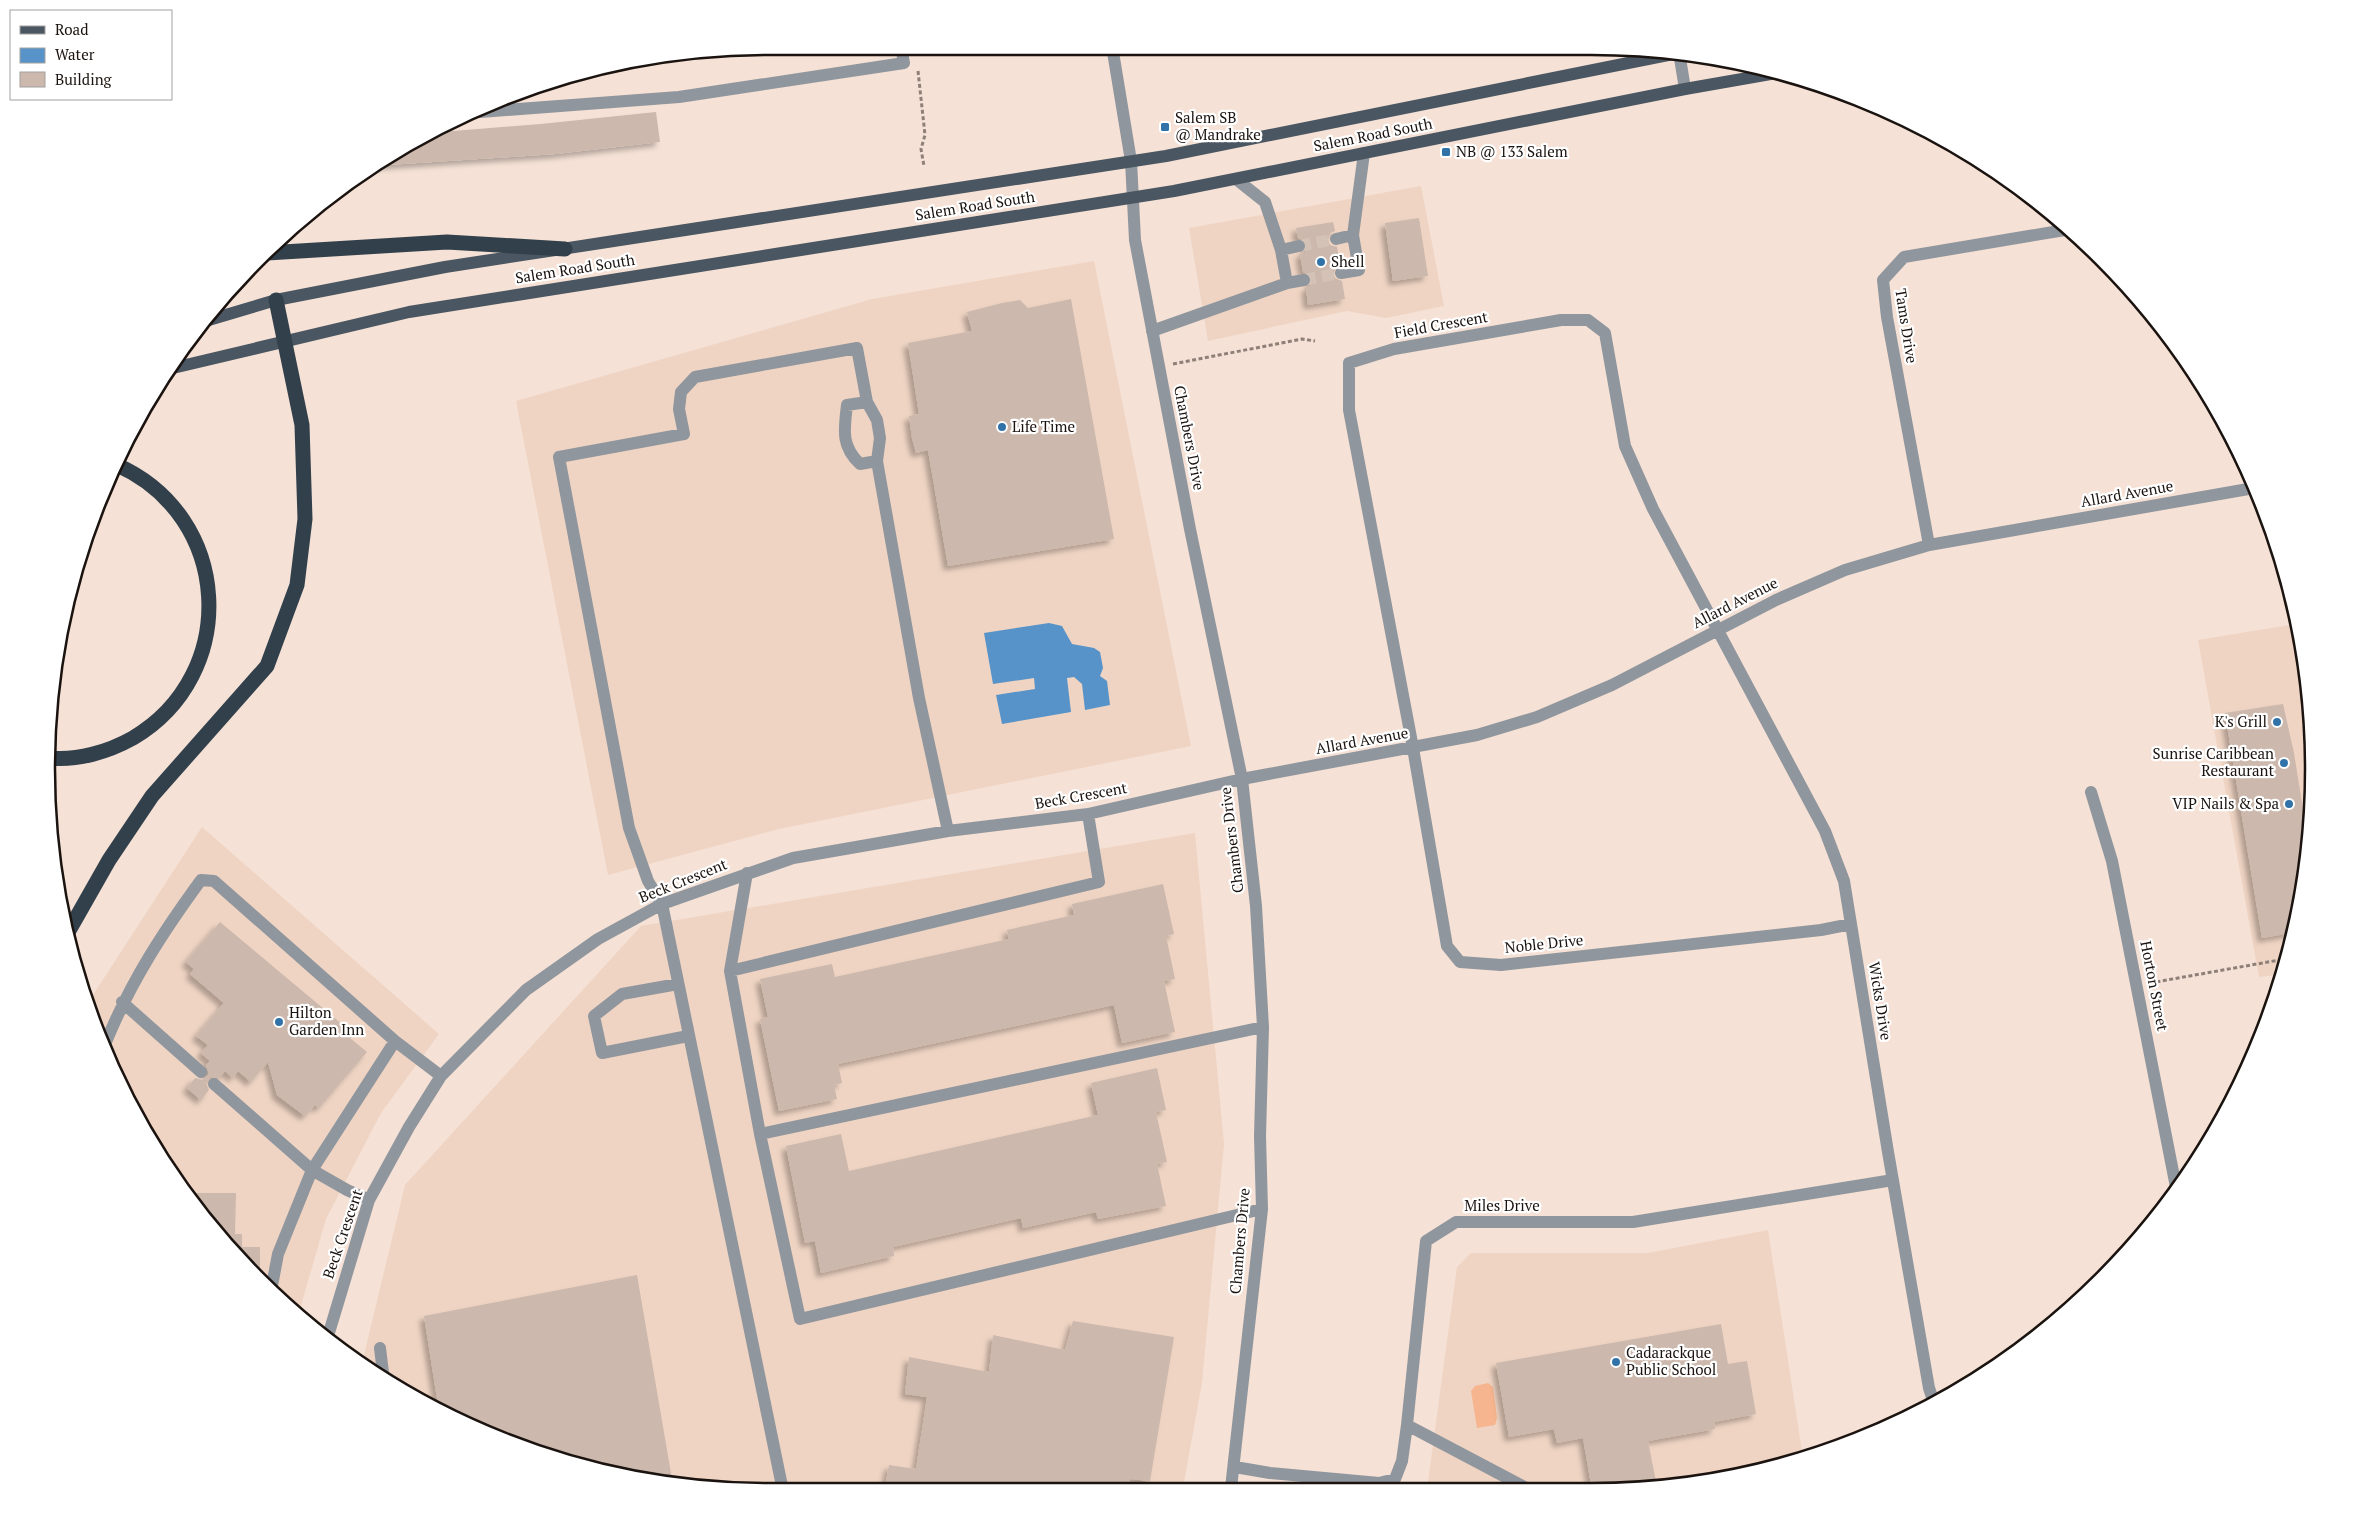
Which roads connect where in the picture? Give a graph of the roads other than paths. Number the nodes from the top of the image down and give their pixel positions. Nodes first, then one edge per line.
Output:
1 (903, 55) edge
2 (1113, 55) edge
3 (1653, 58) edge
4 (1681, 61) edge
5 (1761, 76) edge
6 (1685, 89) junction
7 (491, 111) edge
8 (1364, 153) junction
9 (1131, 161) junction
10 (1236, 179) junction
11 (1134, 197) junction
12 (2060, 231) edge
13 (1353, 235) junction
14 (1336, 238) tunnel mouth
15 (1299, 246) tunnel mouth
16 (565, 248) junction
17 (1281, 250) junction
18 (276, 252) edge
19 (1341, 273) tunnel mouth
20 (1304, 280) tunnel mouth
21 (1287, 283) junction
22 (276, 300) junction
23 (216, 318) edge
24 (1152, 331) junction
25 (286, 340) junction
26 (179, 367) edge
27 (866, 402) junction
28 (877, 461) junction
29 (122, 467) edge
30 (2248, 489) edge
31 (1929, 545) junction
32 (1718, 630) junction
33 (1412, 748) junction
34 (55, 758) edge
35 (1242, 779) junction
36 (2091, 792) dead end
37 (1088, 814) junction
38 (948, 830) junction
39 (747, 873) junction
40 (662, 904) junction
41 (72, 923) edge
42 (1852, 924) junction
43 (730, 971) junction
44 (678, 984) junction
45 (122, 1002) junction
46 (1262, 1027) junction
47 (688, 1036) junction
48 (108, 1038) edge
49 (395, 1041) junction
50 (201, 1072) dead end
51 (441, 1076) junction
52 (214, 1084) dead end
53 (760, 1134) junction
54 (312, 1170) junction
55 (1894, 1180) junction
56 (2175, 1180) edge
57 (369, 1200) junction
58 (1262, 1208) junction
59 (273, 1282) edge
60 (329, 1331) edge
61 (380, 1348) dead end
62 (383, 1369) edge
63 (1932, 1396) edge
64 (1407, 1425) junction
65 (1235, 1467) junction
66 (781, 1483) edge
67 (1232, 1483) edge
68 (1517, 1483) edge

1 - 7 street
2 - 9 street, Chambers Drive
3 - 9 main road, Salem Road South
4 - 6 street
5 - 6 main road, Salem Road South
6 - 8 main road, Salem Road South
8 - 10 main road, Salem Road South
8 - 13 street
9 - 11 street, Chambers Drive
9 - 16 main road, Salem Road South
10 - 11 main road, Salem Road South
10 - 17 street
11 - 24 street, Chambers Drive
11 - 25 main road, Salem Road South
12 - 31 street, Tams Drive
13 - 14 street
13 - 19 street
15 - 17 street
16 - 18 highway
16 - 22 main road, Salem Road South
17 - 21 street
20 - 21 street
21 - 24 street
22 - 23 main road, Salem Road South
22 - 25 highway
24 - 35 street, Chambers Drive
25 - 26 main road, Salem Road South
25 - 41 highway
27 - 28 street
27 - 28 street
27 - 40 street
28 - 38 street
29 - 34 highway
30 - 31 street, Allard Avenue
31 - 32 street, Allard Avenue
32 - 33 street, Allard Avenue
32 - 33 street, Field Crescent
32 - 42 street, Wicks Drive
33 - 35 street, Allard Avenue
33 - 42 street, Noble Drive
35 - 37 street, Beck Crescent
35 - 46 street, Chambers Drive
36 - 56 street, Horton Street
37 - 38 street, Beck Crescent
37 - 43 street
38 - 39 street, Beck Crescent
39 - 40 street, Beck Crescent
39 - 43 street
40 - 44 street
40 - 51 street, Beck Crescent
42 - 55 street, Wicks Drive
43 - 53 street
44 - 47 street
44 - 47 street
45 - 48 street
45 - 49 street
45 - 50 street
46 - 53 street
46 - 58 street, Chambers Drive
47 - 66 street
49 - 51 street
49 - 54 street
51 - 57 street, Beck Crescent
52 - 54 street
53 - 58 street
54 - 57 street
54 - 59 street
55 - 63 street, Wicks Drive
55 - 64 street, Miles Drive
57 - 60 street, Beck Crescent
58 - 65 street, Chambers Drive
61 - 62 street
64 - 65 street, Miles Drive
64 - 68 street
65 - 67 street, Chambers Drive

